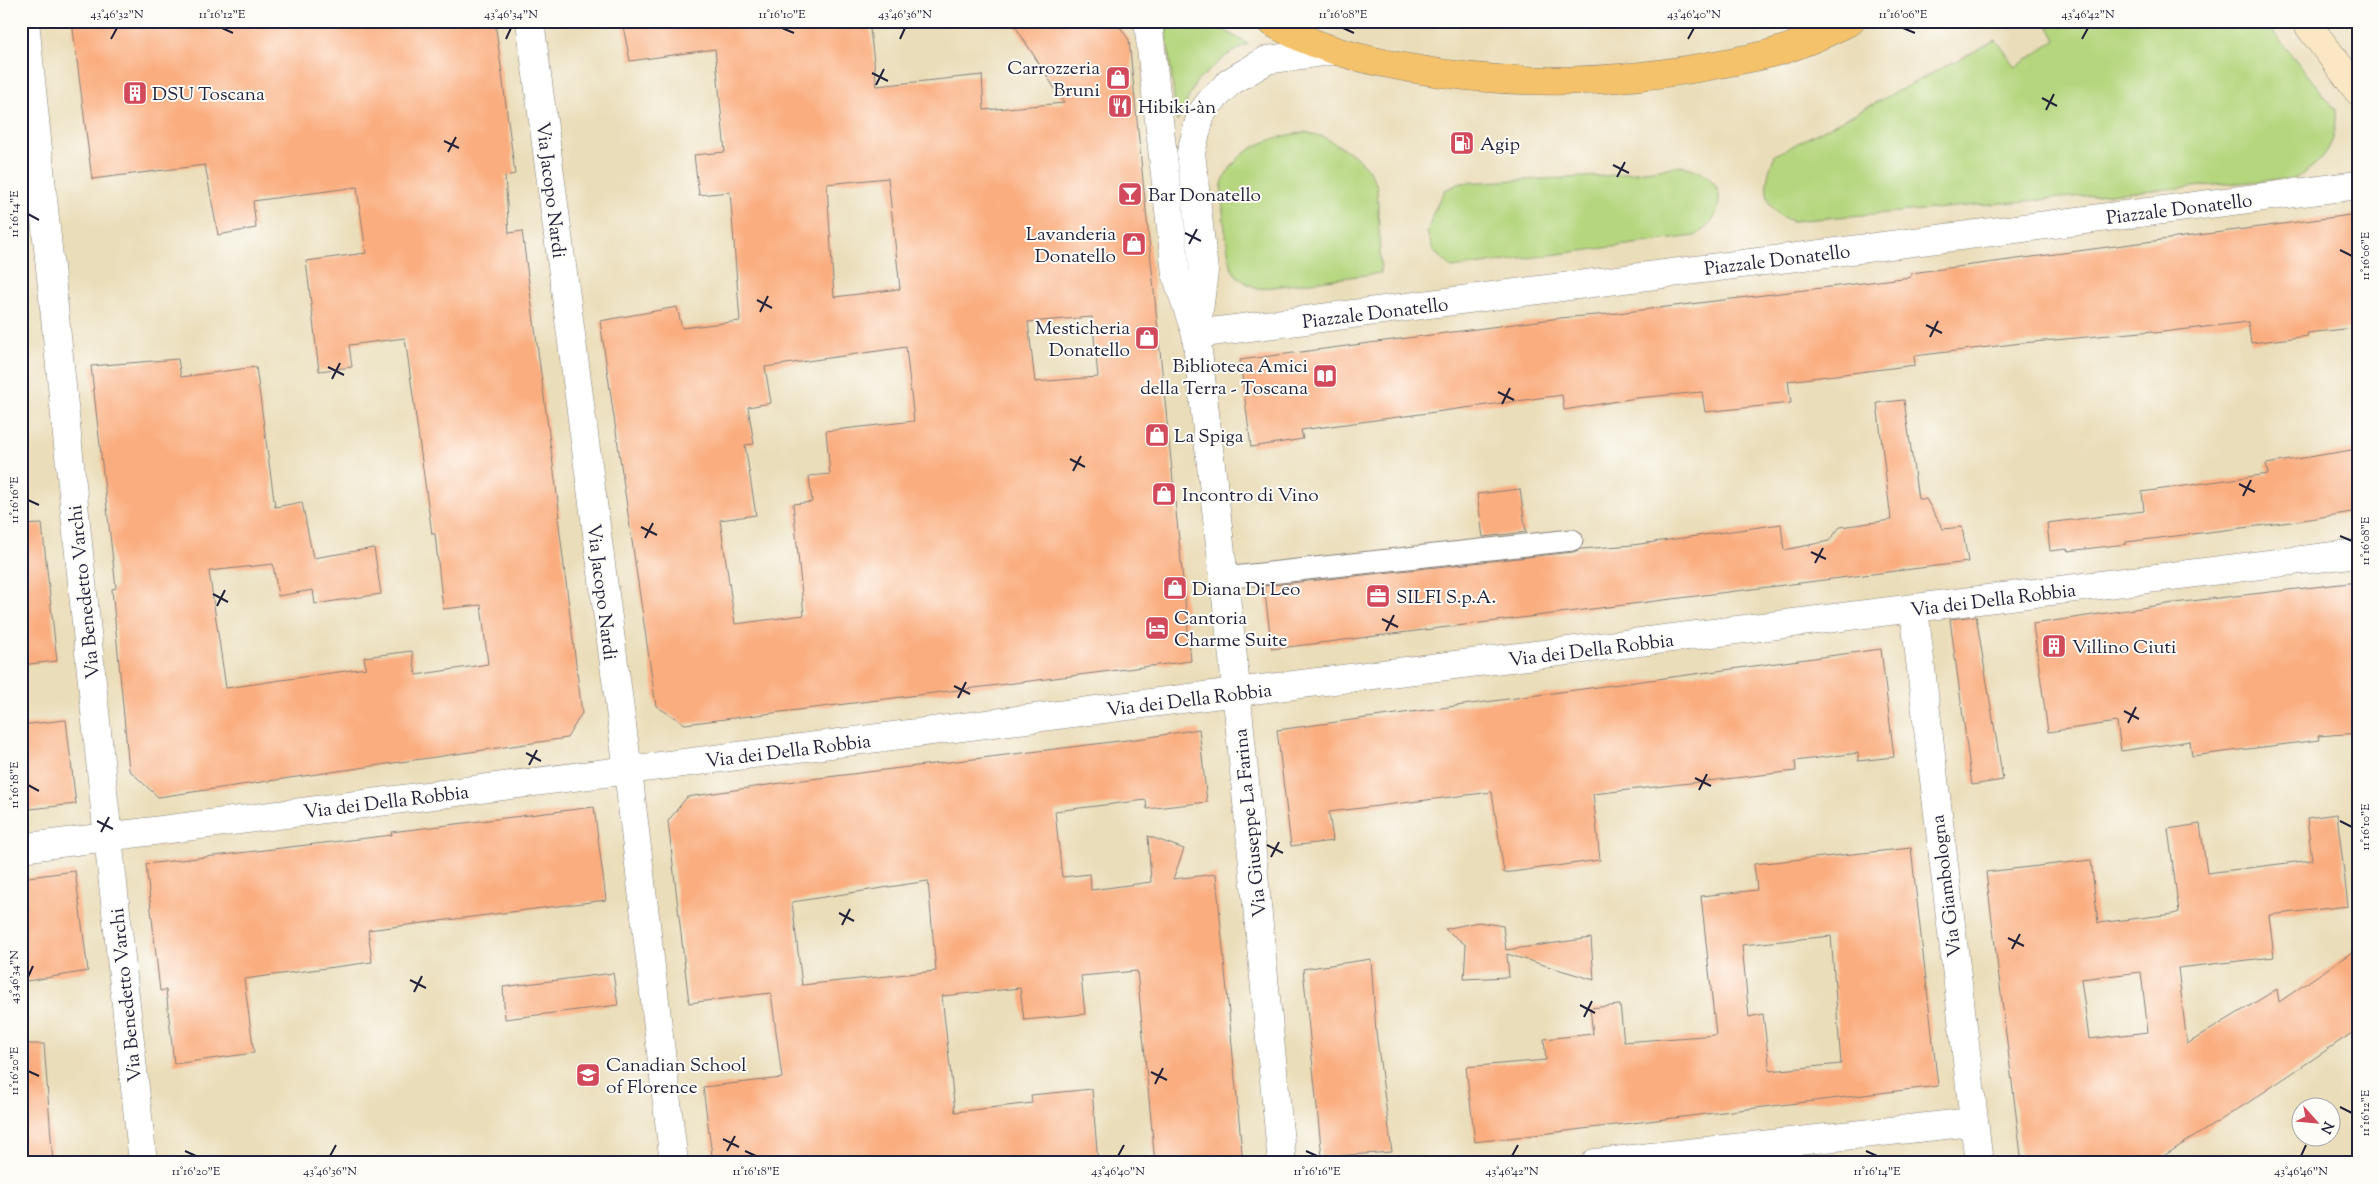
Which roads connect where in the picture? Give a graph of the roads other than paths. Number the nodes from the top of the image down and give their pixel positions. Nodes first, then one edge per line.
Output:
1 (25, 21) edge
2 (530, 21) edge
3 (1148, 21) edge
4 (1270, 21) edge
5 (1851, 21) edge
6 (2305, 21) edge
7 (1331, 51) junction
8 (2358, 91) edge
9 (2358, 185) edge
10 (1196, 334) junction
11 (1572, 540) dead end
12 (2358, 553) edge
13 (1224, 578) junction
14 (1914, 609) junction
15 (1236, 692) junction
16 (628, 771) junction
17 (108, 837) junction
18 (21, 848) edge
19 (1973, 1122) junction
20 (143, 1163) edge
21 (674, 1163) edge
22 (1282, 1163) edge
23 (1595, 1163) edge
24 (1979, 1163) edge

1 - 17 street, Via Benedetto Varchi
2 - 16 street, Via Jacopo Nardi
3 - 10 street
4 - 7 main road
5 - 7 main road
6 - 8 street
7 - 10 street
9 - 10 street, Piazzale Donatello
10 - 13 street, Via Giuseppe La Farina
11 - 13 lane
12 - 14 street, Via dei Della Robbia
13 - 15 street, Via Giuseppe La Farina
14 - 15 street, Via dei Della Robbia
14 - 19 street, Via Giambologna
15 - 16 street, Via dei Della Robbia
15 - 22 street, Via Giuseppe La Farina
16 - 17 street, Via dei Della Robbia
16 - 21 street, Via Jacopo Nardi
17 - 18 street, Via dei Della Robbia
17 - 20 street, Via Benedetto Varchi
19 - 23 street
19 - 24 street, Via Giambologna

